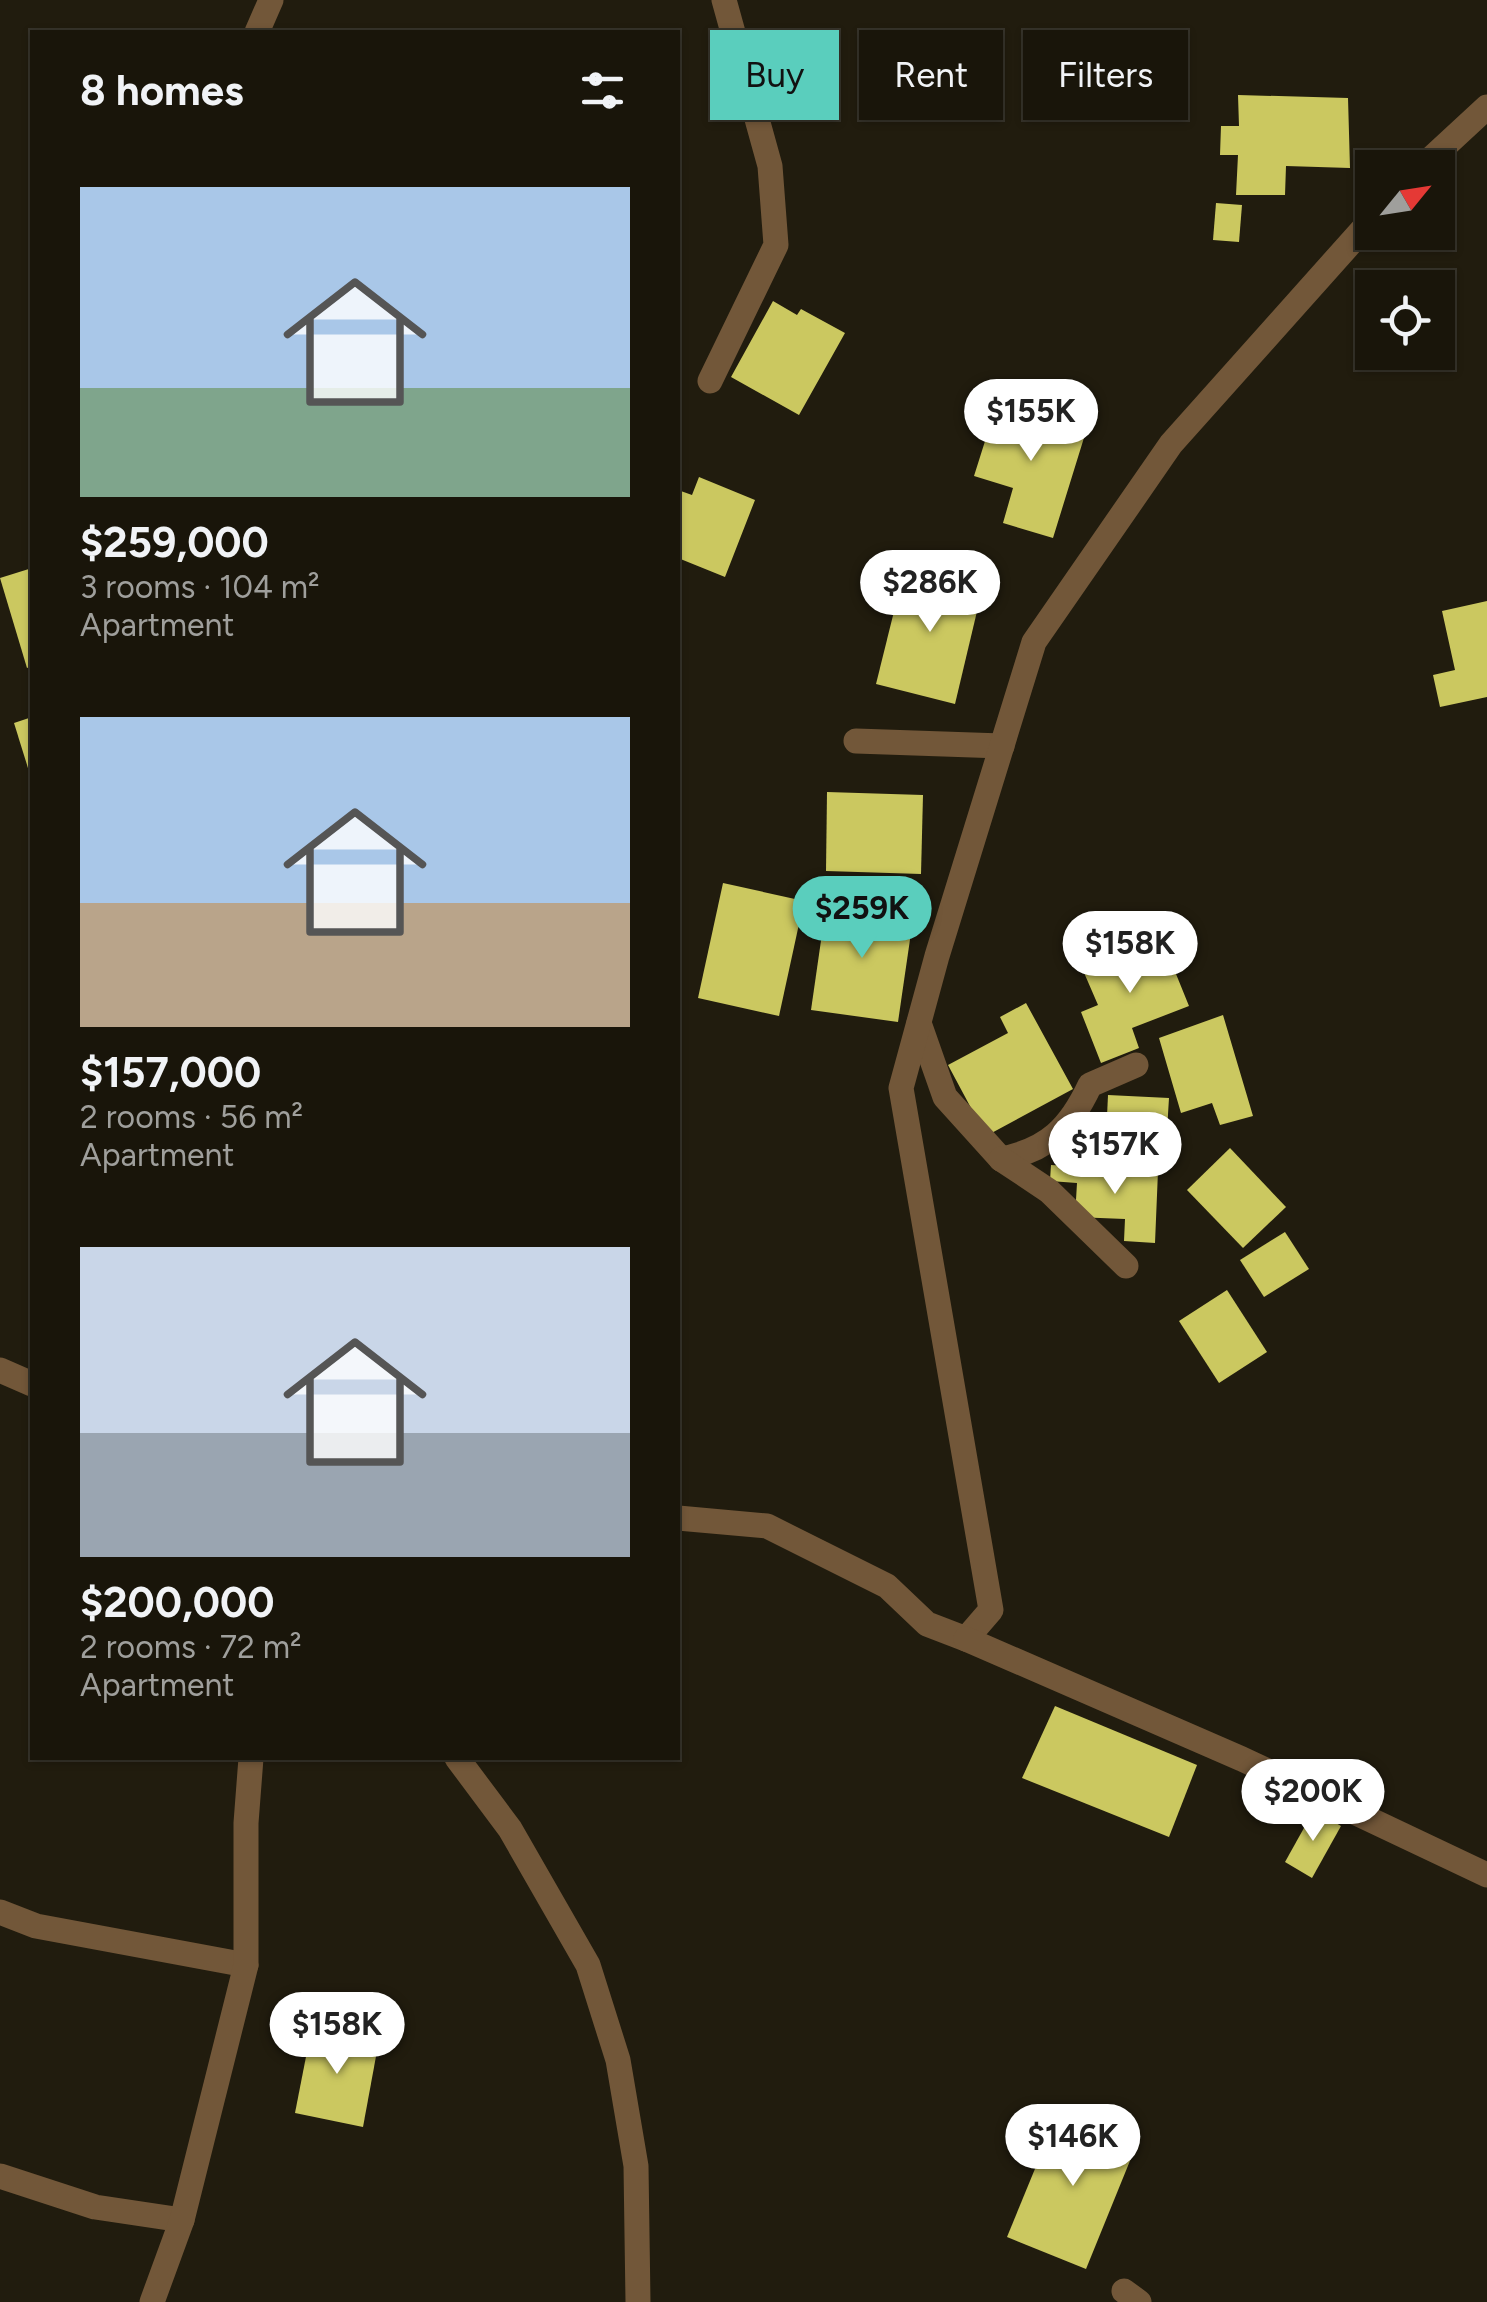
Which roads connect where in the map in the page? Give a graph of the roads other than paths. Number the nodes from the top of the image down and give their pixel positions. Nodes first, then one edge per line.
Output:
1 (271, 0) edge
2 (724, 0) edge
3 (258, 30) edge
4 (1487, 107) edge
5 (1440, 150) edge
6 (1355, 237) edge
7 (710, 381) dead end
8 (856, 741) dead end
9 (1002, 746) junction
10 (919, 1023) junction
11 (1136, 1065) dead end
12 (1000, 1160) junction
13 (1126, 1266) dead end
14 (0, 1370) edge
15 (30, 1383) edge
16 (680, 1518) edge
17 (966, 1639) junction
18 (250, 1760) edge
19 (458, 1760) edge
20 (1487, 1875) edge
21 (0, 1912) edge
22 (246, 1965) junction
23 (0, 2176) edge
24 (182, 2220) junction
25 (152, 2302) edge
26 (638, 2302) edge

1 - 3 street
2 - 7 street
4 - 5 street
6 - 9 street
8 - 9 street
9 - 10 street
10 - 12 street
10 - 17 street
11 - 12 street
12 - 13 street
14 - 15 street
16 - 17 street
17 - 20 street
18 - 22 street
19 - 26 street
21 - 22 street
22 - 24 street
23 - 24 street
24 - 25 street

